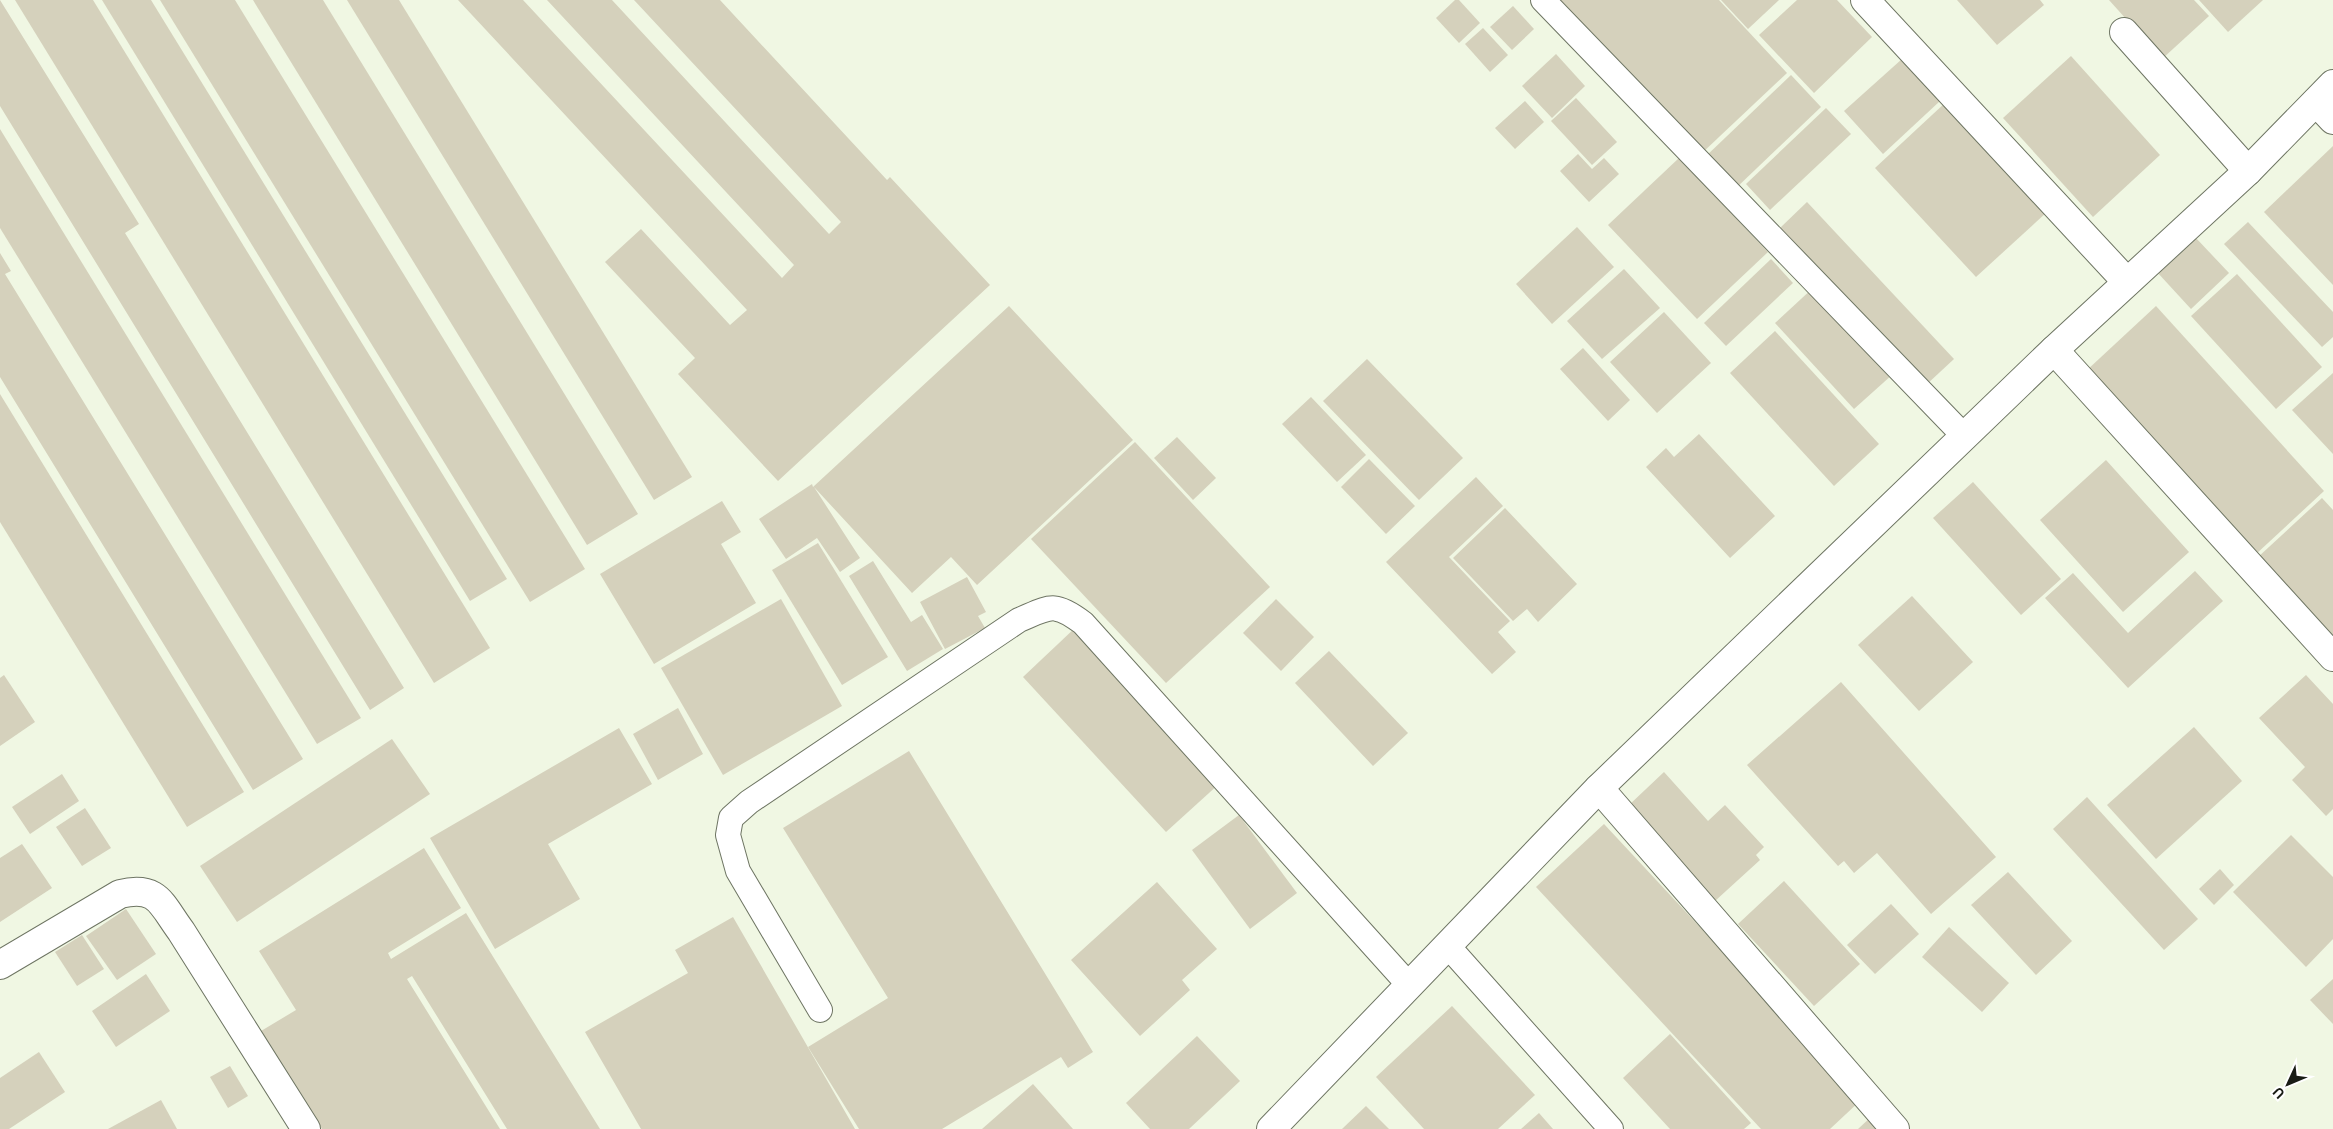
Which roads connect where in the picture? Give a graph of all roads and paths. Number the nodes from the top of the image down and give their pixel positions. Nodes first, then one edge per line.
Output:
1 (1543, 0) edge
2 (1865, 0) edge
3 (2124, 32) dead end
4 (2327, 102) edge
5 (2248, 171) junction
6 (2127, 282) junction
7 (2054, 350) junction
8 (1964, 436) junction
9 (2333, 657) edge
10 (1599, 788) junction
11 (1446, 945) junction
12 (0, 964) edge
13 (1409, 985) junction
14 (820, 1010) dead end
15 (306, 1129) edge
16 (1271, 1129) edge
17 (1611, 1129) edge
18 (1895, 1129) edge

1 - 8 lane
2 - 6 street
3 - 5 street
4 - 5 street
5 - 6 street
6 - 7 street
7 - 8 street
7 - 9 street
8 - 10 street
10 - 11 street
10 - 18 street
11 - 13 street
11 - 17 lane
12 - 15 street
13 - 14 lane
13 - 16 street

